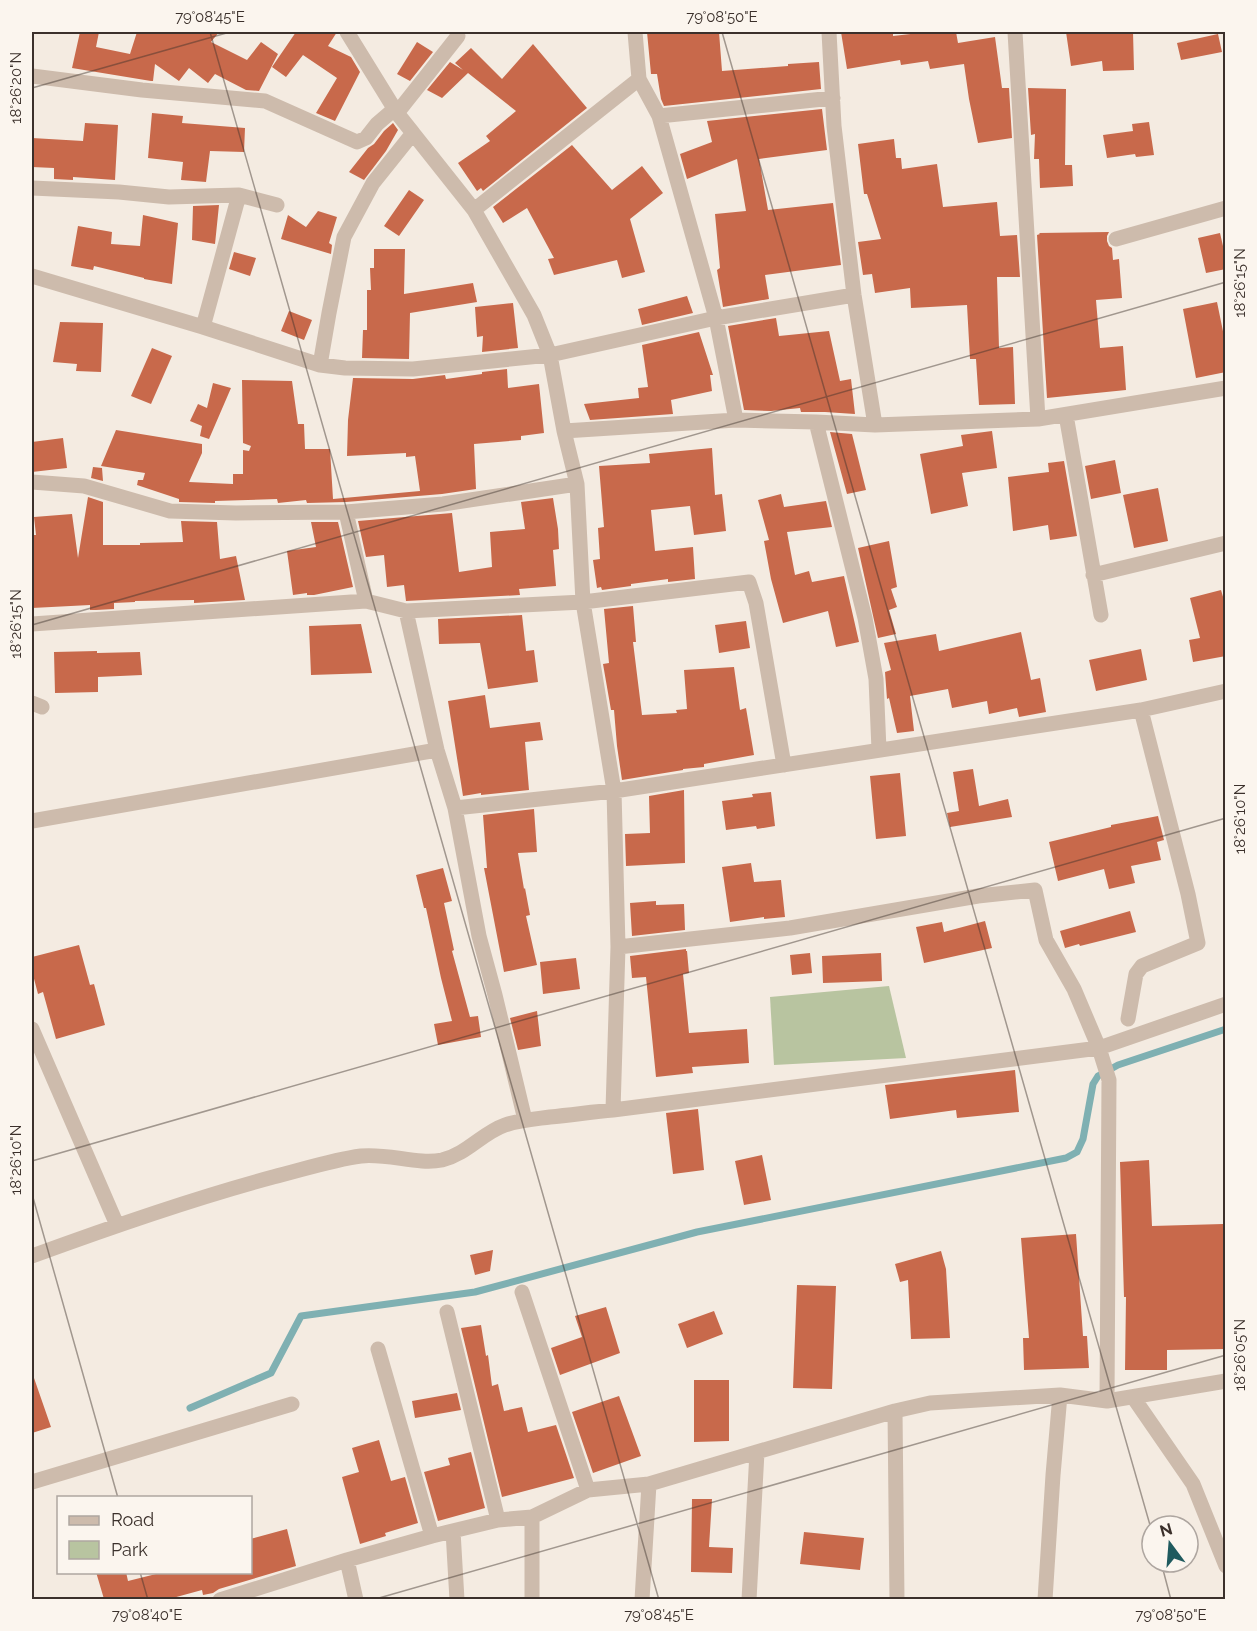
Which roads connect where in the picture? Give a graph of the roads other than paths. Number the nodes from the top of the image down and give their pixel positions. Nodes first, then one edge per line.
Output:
1 (347, 32) edge
2 (635, 32) edge
3 (829, 32) edge
4 (1015, 32) edge
5 (458, 36) dead end
6 (32, 76) edge
7 (639, 79) junction
8 (833, 98) junction
9 (397, 113) junction
10 (658, 116) junction
11 (413, 132) junction
12 (32, 188) edge
13 (239, 195) junction
14 (277, 205) dead end
15 (1226, 208) edge
16 (474, 210) junction
17 (1116, 239) dead end
18 (32, 276) edge
19 (854, 295) junction
20 (716, 318) junction
21 (204, 327) junction
22 (550, 355) junction
23 (320, 365) junction
24 (1226, 388) edge
25 (1066, 415) junction
26 (736, 420) junction
27 (1038, 420) junction
28 (816, 422) junction
29 (875, 425) junction
30 (564, 431) junction
31 (32, 482) edge
32 (577, 484) junction
33 (346, 512) junction
34 (1226, 543) edge
35 (1094, 575) junction
36 (366, 601) junction
37 (583, 602) junction
38 (406, 611) junction
39 (1101, 615) dead end
40 (32, 624) edge
41 (1226, 691) edge
42 (1141, 710) junction
43 (437, 750) junction
44 (879, 750) junction
45 (784, 765) junction
46 (614, 791) junction
47 (454, 808) junction
48 (32, 821) edge
49 (618, 947) junction
50 (1226, 1004) edge
51 (1128, 1019) dead end
52 (32, 1029) edge
53 (1101, 1054) junction
54 (613, 1110) junction
55 (525, 1120) junction
56 (117, 1225) junction
57 (32, 1256) edge
58 (522, 1292) dead end
59 (447, 1312) dead end
60 (378, 1349) dead end
61 (1226, 1381) edge
62 (1060, 1395) junction
63 (1133, 1397) junction
64 (1107, 1401) junction
65 (292, 1404) dead end
66 (895, 1411) junction
67 (757, 1452) junction
68 (32, 1482) edge
69 (649, 1484) junction
70 (588, 1490) junction
71 (532, 1517) junction
72 (498, 1520) junction
73 (453, 1531) junction
74 (432, 1536) junction
75 (347, 1560) junction
76 (1226, 1566) edge
77 (261, 1594) edge
78 (220, 1599) edge
79 (356, 1599) edge
80 (457, 1599) edge
81 (532, 1599) edge
82 (642, 1599) edge
83 (749, 1599) edge
84 (897, 1599) edge
85 (1045, 1599) edge

1 - 9 street
2 - 7 street
3 - 8 street
4 - 27 street
5 - 9 street
6 - 9 street
7 - 10 street
7 - 16 street
8 - 10 street
8 - 19 street
9 - 11 street
10 - 20 street
11 - 16 street
11 - 23 street
12 - 13 street
13 - 14 street
13 - 21 street
15 - 17 street
16 - 22 street
18 - 21 street
19 - 20 street
19 - 29 street
20 - 22 street
20 - 26 street
21 - 23 street
22 - 23 street
22 - 30 street
24 - 25 street
25 - 27 street
25 - 35 street
26 - 28 street
26 - 30 street
27 - 29 street
28 - 29 street
28 - 44 street
30 - 32 street
31 - 33 street
32 - 33 street
32 - 37 street
33 - 36 street
34 - 35 street
35 - 39 street
36 - 38 street
36 - 40 street
37 - 38 street
37 - 45 street
37 - 46 street
38 - 43 street
41 - 42 street
42 - 44 street
42 - 51 street
43 - 47 street
43 - 48 street
44 - 45 street
45 - 46 street
46 - 47 street
46 - 49 street
47 - 55 street
49 - 53 street
49 - 54 street
50 - 53 street
52 - 56 street
53 - 54 street
53 - 64 street
54 - 55 street
55 - 56 street
56 - 57 street
58 - 70 street
59 - 72 street
60 - 74 street
61 - 63 street
62 - 64 street
62 - 66 street
62 - 85 street
63 - 64 street
63 - 76 street
65 - 68 street
66 - 67 street
66 - 84 street
67 - 69 street
67 - 83 street
69 - 70 street
69 - 82 street
70 - 71 street
71 - 72 street
71 - 81 street
72 - 73 street
73 - 74 street
73 - 80 street
74 - 75 street
75 - 77 street
75 - 79 street
77 - 78 street

